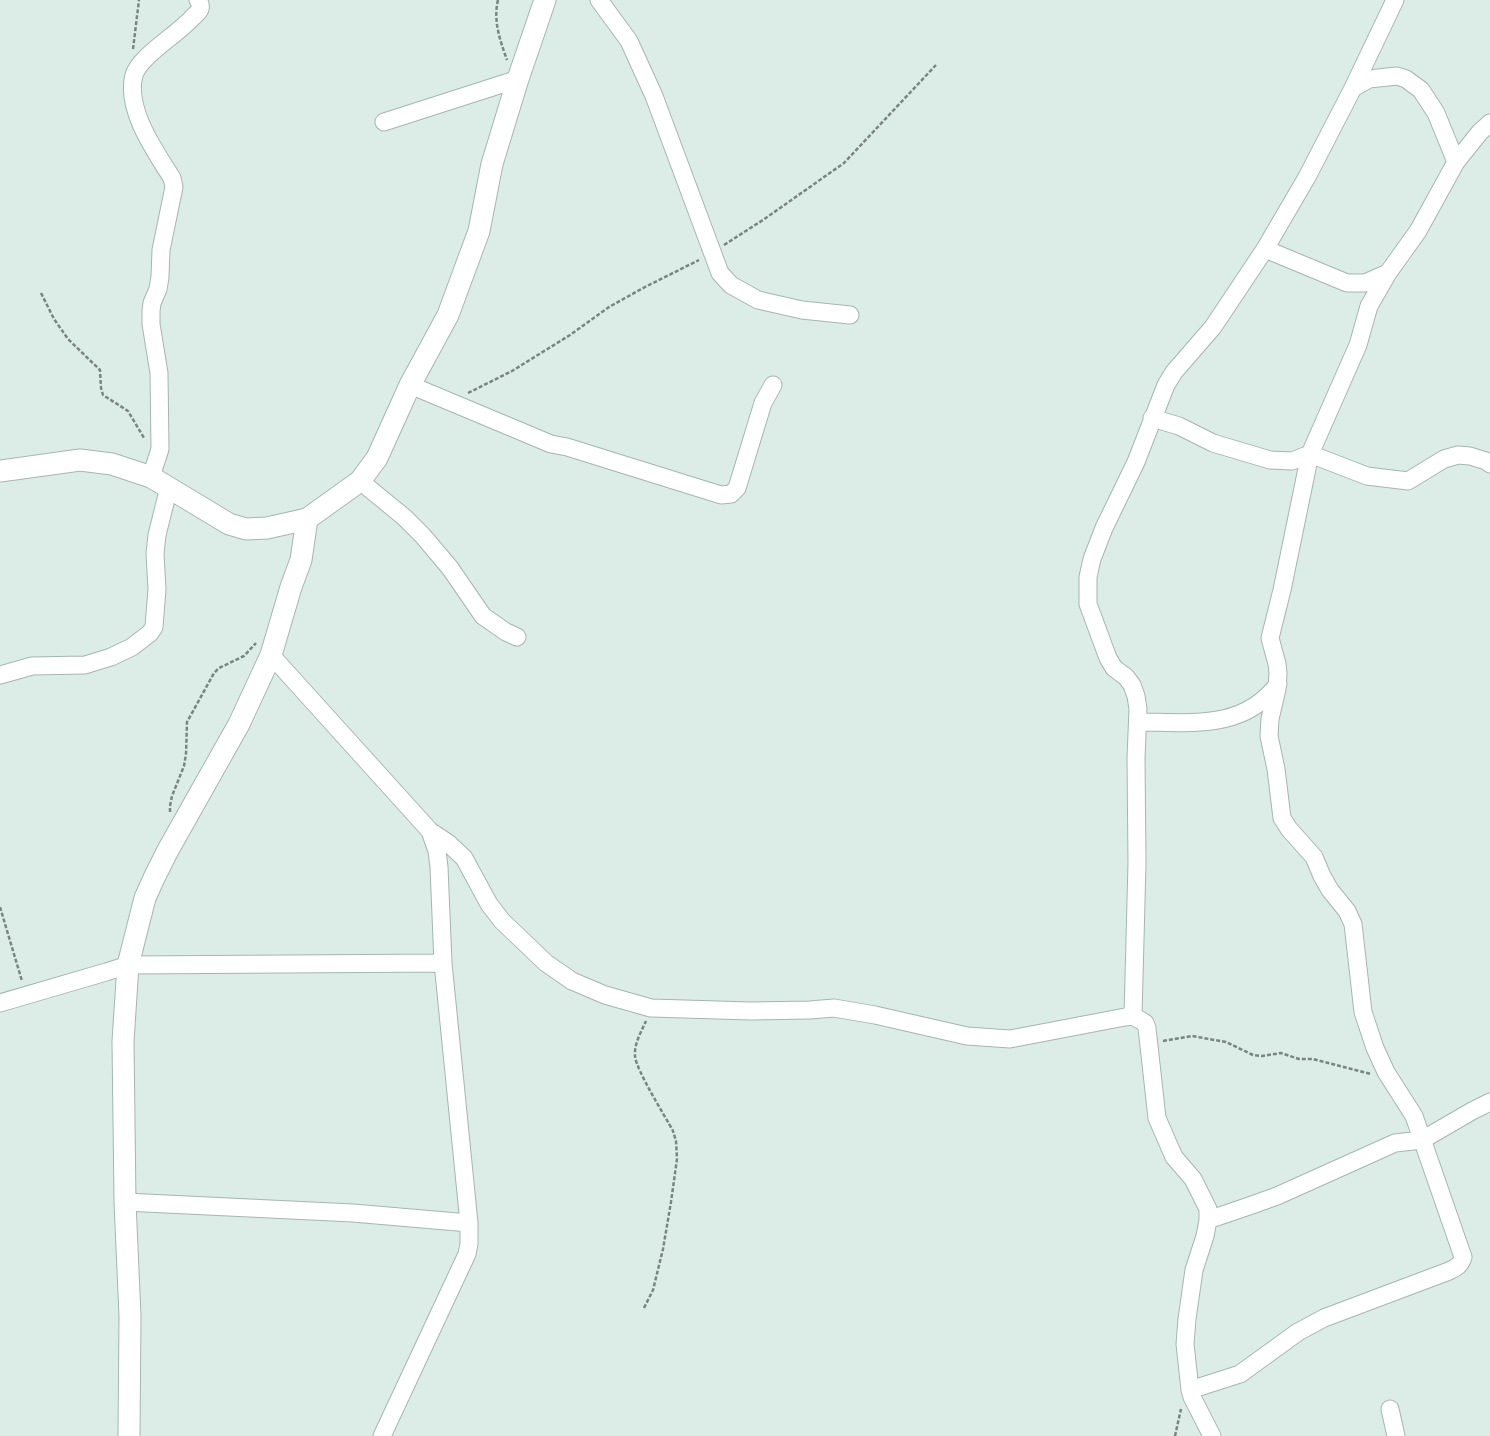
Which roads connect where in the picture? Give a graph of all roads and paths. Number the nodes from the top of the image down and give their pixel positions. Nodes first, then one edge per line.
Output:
1 (140, 0) edge
2 (198, 0) edge
3 (498, 0) edge
4 (545, 0) edge
5 (599, 0) edge
6 (1395, 0) edge
7 (133, 50) dead end
8 (936, 65) dead end
9 (516, 79) junction
10 (1353, 88) junction
11 (384, 122) dead end
12 (1490, 123) edge
13 (1456, 162) junction
14 (1265, 249) junction
15 (712, 254) junction
16 (1388, 273) junction
17 (41, 293) dead end
18 (850, 314) dead end
19 (773, 385) dead end
20 (410, 386) junction
21 (449, 402) junction
22 (1152, 418) junction
23 (1310, 454) junction
24 (1490, 464) edge
25 (154, 469) junction
26 (1, 470) edge
27 (360, 481) junction
28 (169, 487) junction
29 (307, 519) junction
30 (517, 637) dead end
31 (264, 649) junction
32 (0, 675) edge
33 (1278, 684) junction
34 (1138, 722) junction
35 (170, 817) dead end
36 (430, 831) junction
37 (0, 907) edge
38 (443, 963) junction
39 (128, 964) junction
40 (25, 996) junction
41 (0, 1003) edge
42 (651, 1008) junction
43 (1132, 1016) junction
44 (1149, 1043) junction
45 (1386, 1072) junction
46 (1490, 1102) edge
47 (1422, 1140) junction
48 (125, 1202) junction
49 (1208, 1220) junction
50 (468, 1223) junction
51 (644, 1308) dead end
52 (1190, 1390) junction
53 (1390, 1409) dead end
54 (129, 1436) edge
55 (382, 1436) edge
56 (1212, 1436) edge
57 (1396, 1436) edge

1 - 7 path
2 - 25 street
3 - 9 path
4 - 9 street
5 - 15 street
6 - 10 street
8 - 15 path
9 - 11 street
9 - 20 street
10 - 13 street
10 - 14 street
12 - 13 street
13 - 16 street
14 - 16 street
14 - 22 street
15 - 18 street
15 - 21 path
16 - 23 street
17 - 25 path
19 - 21 street
20 - 21 street
20 - 27 street
22 - 23 street
22 - 34 street
23 - 24 street
23 - 33 street
25 - 26 street
25 - 28 street
27 - 29 street
27 - 30 street
28 - 29 street
28 - 32 street
29 - 31 street
31 - 35 path
31 - 36 street
31 - 39 street
33 - 34 street
33 - 45 street
34 - 43 street
36 - 38 street
36 - 42 street
37 - 40 path
38 - 39 street
38 - 50 street
39 - 40 street
39 - 48 street
40 - 41 street
42 - 43 street
42 - 51 path
43 - 44 street
44 - 45 path
44 - 49 street
45 - 47 street
46 - 47 street
47 - 49 street
47 - 52 street
48 - 50 street
48 - 54 street
49 - 52 street
50 - 55 street
52 - 56 street
53 - 57 street

